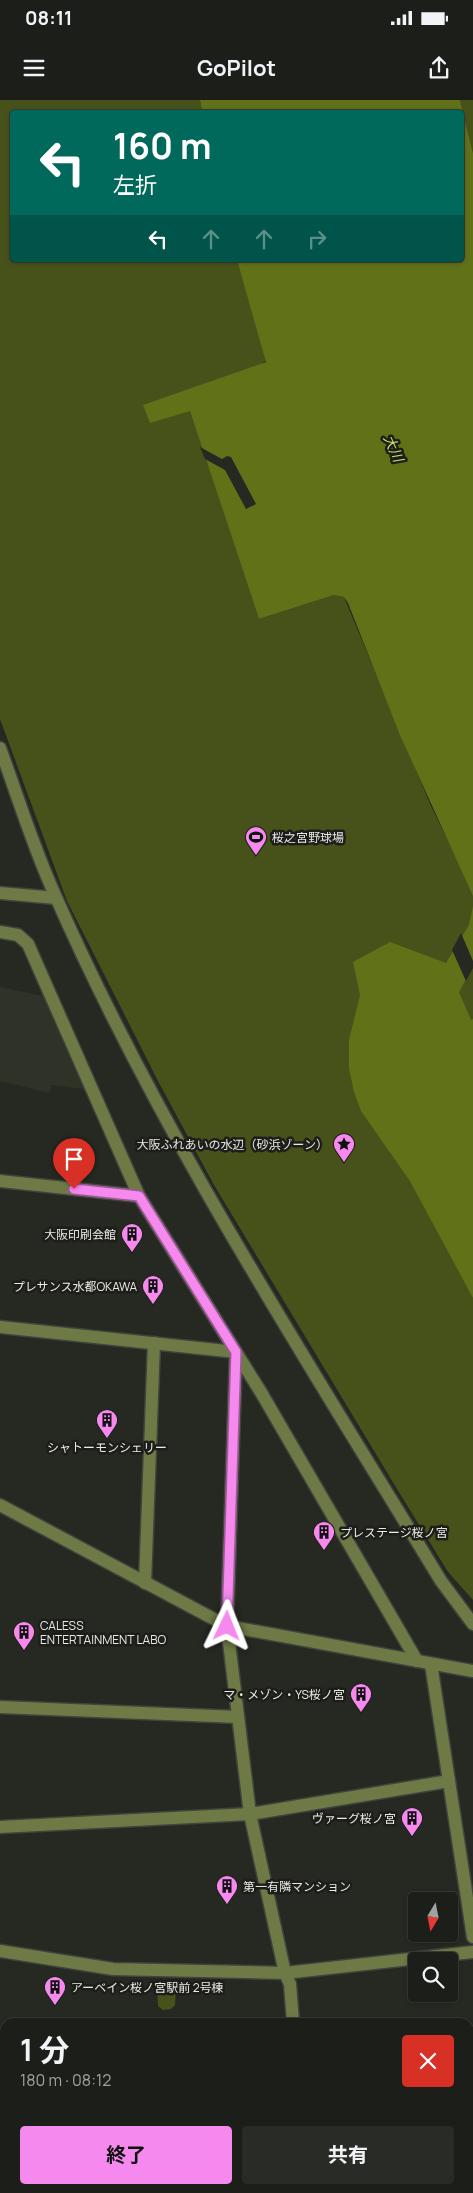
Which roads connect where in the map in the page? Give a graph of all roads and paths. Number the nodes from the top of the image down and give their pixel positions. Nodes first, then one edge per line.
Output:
1 (0, 748) edge
2 (0, 892) edge
3 (56, 898) junction
4 (0, 932) edge
5 (0, 1181) edge
6 (139, 1196) junction
7 (0, 1327) edge
8 (154, 1343) junction
9 (236, 1352) junction
10 (0, 1505) edge
11 (145, 1583) junction
12 (473, 1624) edge
13 (227, 1626) junction
14 (417, 1661) junction
15 (431, 1664) junction
16 (473, 1671) edge
17 (0, 1707) edge
18 (238, 1717) junction
19 (449, 1781) junction
20 (250, 1814) junction
21 (0, 1827) edge
22 (473, 1937) edge
23 (0, 1951) edge
24 (473, 1952) edge
25 (285, 1973) junction
26 (294, 2018) edge

1 - 3 street
2 - 3 street
3 - 12 street
4 - 6 street
5 - 6 street
6 - 9 street
7 - 8 street
8 - 9 street
8 - 11 street
9 - 13 street
9 - 14 street
10 - 11 street
11 - 13 street
13 - 14 street
13 - 18 street
14 - 15 street
15 - 16 street
15 - 19 street
17 - 18 street
18 - 20 street
19 - 20 street
19 - 22 street
20 - 21 street
20 - 25 street
23 - 25 street
24 - 25 street
25 - 26 street

